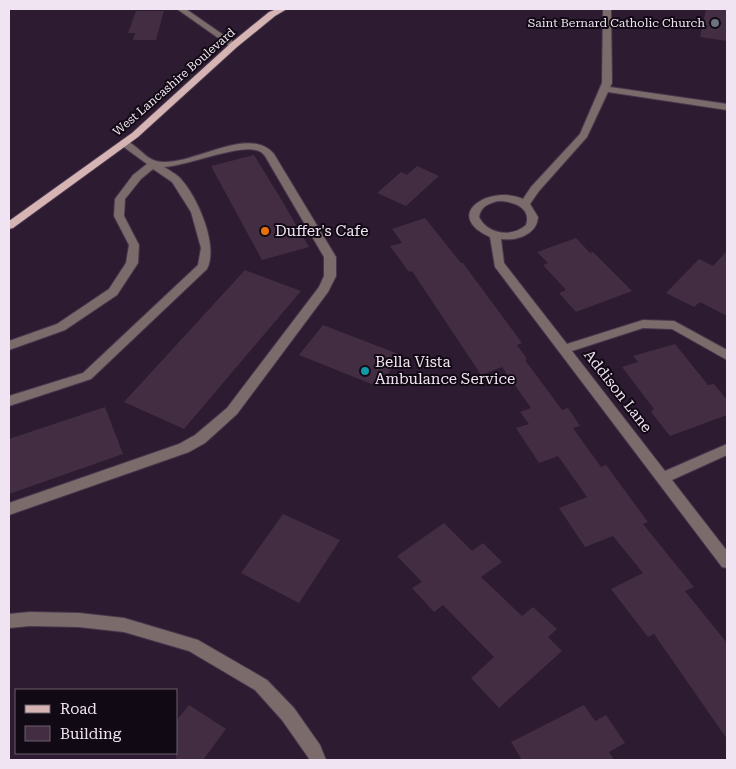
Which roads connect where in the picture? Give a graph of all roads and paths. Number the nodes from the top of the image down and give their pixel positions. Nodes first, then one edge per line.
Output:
1 (181, 9) edge
2 (283, 9) edge
3 (607, 9) edge
4 (234, 46) junction
5 (605, 88) junction
6 (727, 107) edge
7 (124, 143) junction
8 (154, 164) junction
9 (525, 204) junction
10 (9, 226) edge
11 (495, 235) junction
12 (9, 346) edge
13 (564, 349) junction
14 (727, 356) edge
15 (9, 401) edge
16 (727, 449) edge
17 (664, 478) junction
18 (9, 509) edge
19 (727, 562) edge
20 (9, 621) edge
21 (318, 760) edge

1 - 4 street
2 - 4 main road, West Lancashire Boulevard
3 - 5 street
4 - 7 main road, West Lancashire Boulevard
5 - 6 street
5 - 9 street
7 - 8 street
7 - 10 main road, West Lancashire Boulevard
8 - 12 street
8 - 15 street
8 - 18 street
9 - 11 street
9 - 11 street
11 - 13 street, Addison Lane
13 - 14 street
13 - 17 street, Addison Lane
16 - 17 street
17 - 19 street, Addison Lane
20 - 21 street

